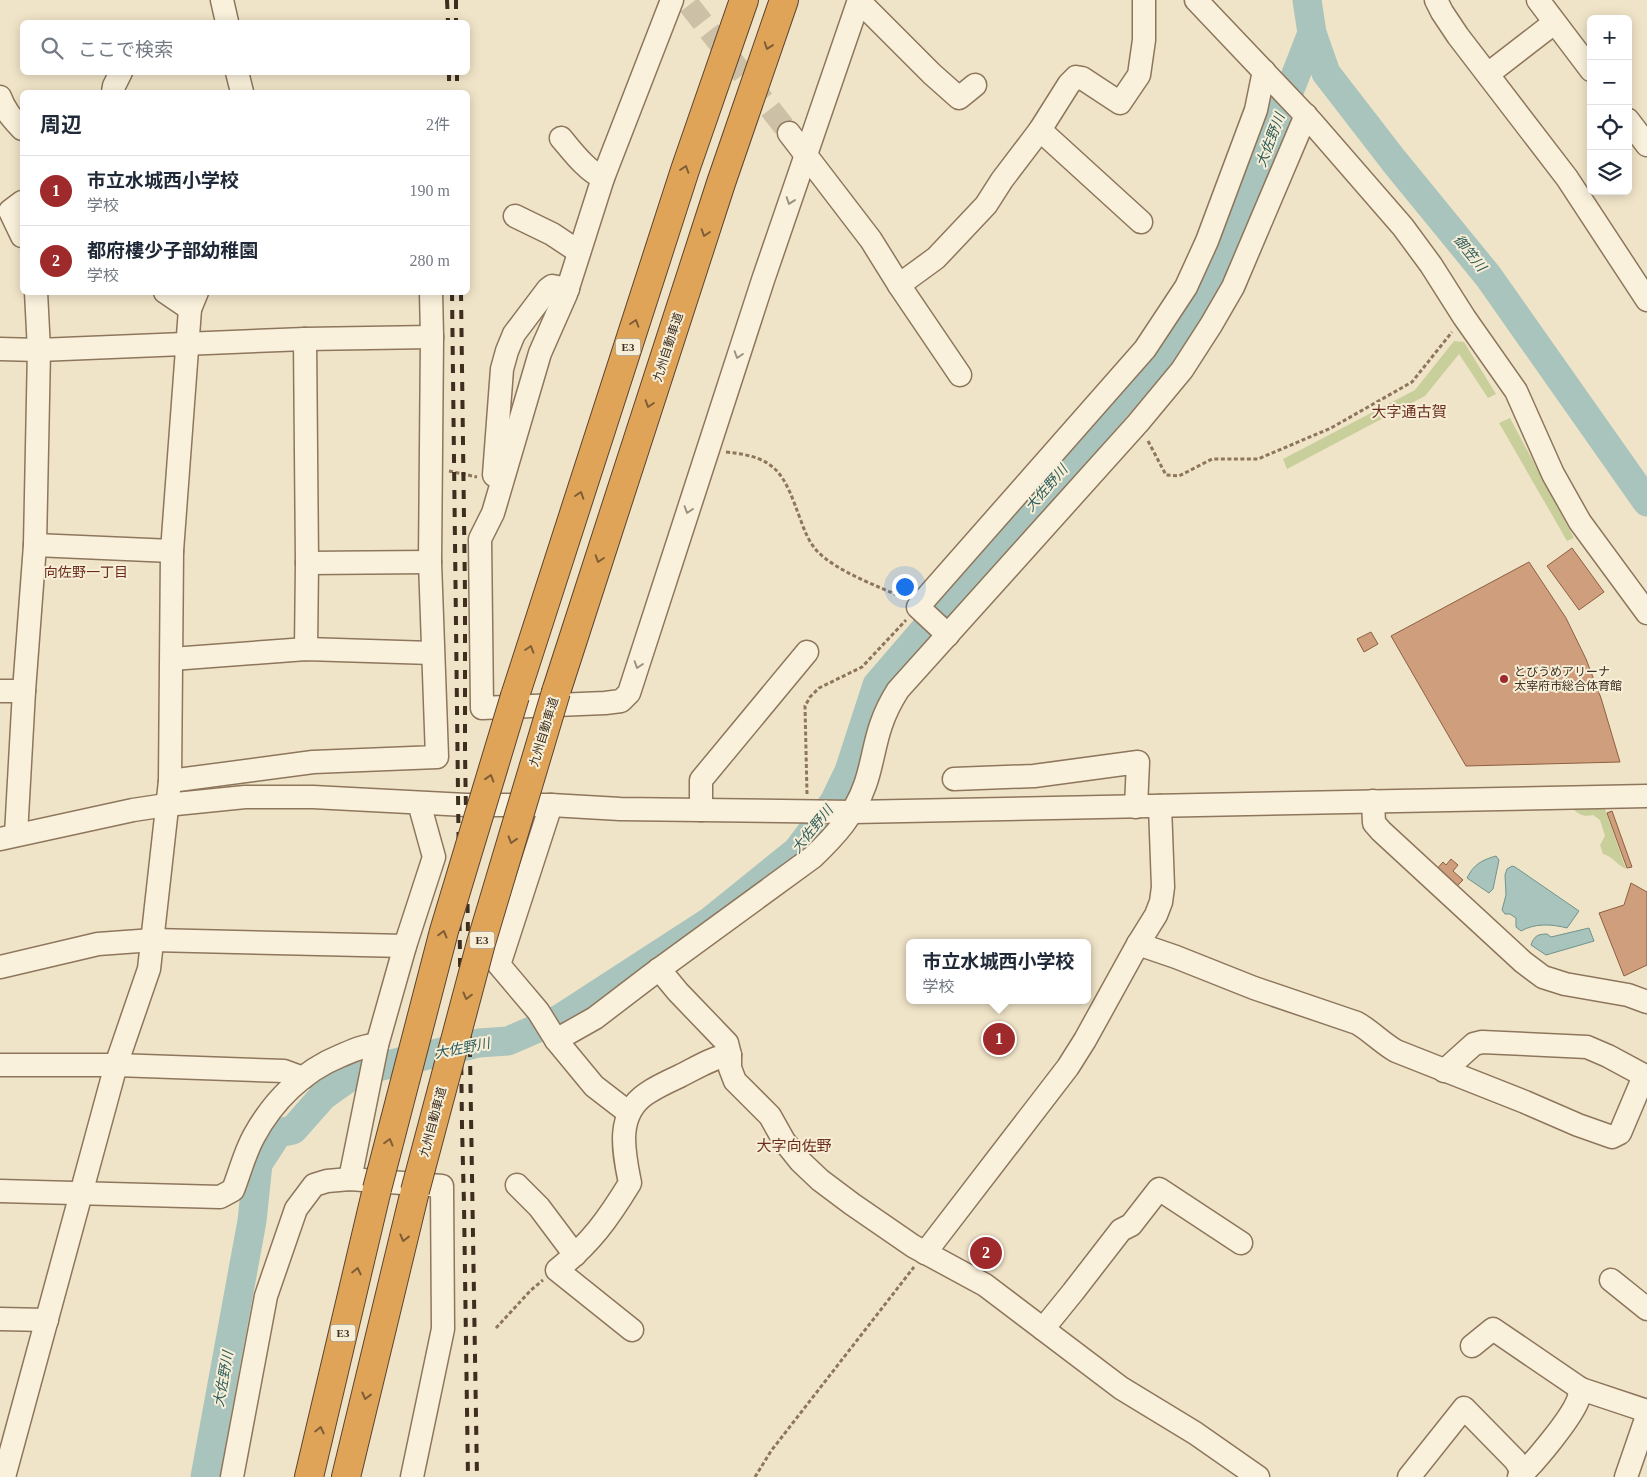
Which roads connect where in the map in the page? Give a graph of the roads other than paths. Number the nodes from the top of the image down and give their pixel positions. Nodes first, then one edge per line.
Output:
1 (744, 0) edge
2 (784, 0) edge
3 (859, 0) edge
4 (1144, 0) edge
5 (1196, 0) edge
6 (1436, 0) edge
7 (1538, 0) edge
8 (682, 2) edge
9 (1554, 23) junction
10 (1587, 65) edge
11 (1266, 74) junction
12 (1488, 74) junction
13 (120, 75) edge
14 (238, 75) edge
15 (975, 85) dead end
16 (113, 90) edge
17 (242, 90) edge
18 (0, 97) edge
19 (1304, 113) junction
20 (1632, 125) edge
21 (20, 127) edge
22 (1040, 130) junction
23 (789, 133) tunnel mouth
24 (561, 138) dead end
25 (1647, 145) edge
26 (806, 155) junction
27 (603, 178) junction
28 (20, 204) edge
29 (516, 216) dead end
30 (1141, 222) dead end
31 (20, 232) edge
32 (579, 252) junction
33 (1640, 272) edge
34 (899, 285) junction
35 (568, 289) junction
36 (36, 295) edge
37 (175, 295) edge
38 (431, 295) edge
39 (1647, 300) edge
40 (194, 301) edge
41 (432, 337) junction
42 (305, 338) junction
43 (188, 343) junction
44 (0, 349) edge
45 (39, 350) junction
46 (960, 375) dead end
47 (497, 485) junction
48 (35, 545) junction
49 (172, 550) junction
50 (430, 562) junction
51 (307, 563) junction
52 (1647, 614) edge
53 (948, 634) junction
54 (306, 649) junction
55 (807, 652) dead end
56 (432, 653) junction
57 (172, 659) junction
58 (0, 691) edge
59 (24, 691) junction
60 (567, 698) junction
61 (312, 762) junction
62 (954, 779) dead end
63 (170, 780) junction
64 (1647, 796) edge
65 (313, 797) junction
66 (1373, 800) junction
67 (419, 803) junction
68 (166, 805) junction
69 (550, 806) junction
70 (1160, 806) junction
71 (1136, 807) junction
72 (700, 810) junction
73 (853, 812) junction
74 (8, 837) edge
75 (153, 940) junction
76 (1138, 944) junction
77 (404, 946) junction
78 (0, 967) edge
79 (660, 969) junction
80 (1647, 1002) edge
81 (556, 1040) junction
82 (377, 1046) junction
83 (730, 1055) junction
84 (0, 1065) edge
85 (116, 1065) junction
86 (1444, 1071) junction
87 (1646, 1076) edge
88 (303, 1078) junction
89 (629, 1113) junction
90 (350, 1179) junction
91 (517, 1185) dead end
92 (0, 1191) edge
93 (82, 1193) junction
94 (1241, 1243) dead end
95 (925, 1253) junction
96 (575, 1255) junction
97 (1611, 1280) dead end
98 (1647, 1309) edge
99 (0, 1319) edge
100 (47, 1320) junction
101 (1043, 1328) junction
102 (632, 1330) dead end
103 (1472, 1346) dead end
104 (1581, 1389) junction
105 (1647, 1411) edge
106 (1647, 1416) edge
107 (7, 1443) edge
108 (1521, 1475) edge
109 (4, 1477) edge
110 (232, 1477) edge
111 (309, 1477) edge
112 (346, 1477) edge
113 (412, 1477) edge
114 (1258, 1477) edge
115 (1409, 1477) edge
116 (1626, 1477) edge

111 -> 1 highway, E3, bridge
2 -> 60 highway, 九州自動車道 / E3
3 - 15 street
3 - 26 street
4 - 22 street
5 - 11 street
6 - 12 street
7 - 9 street
8 - 27 street
9 - 10 street
9 - 12 street
11 - 19 street
11 - 53 street
12 - 33 street
13 - 16 street
14 - 17 street
18 - 21 street
19 - 52 street
19 - 53 street
20 - 25 street
22 - 30 street
22 - 34 street
23 - 26 street
24 - 27 street
26 - 34 street
26 -> 60 street
27 - 32 street
28 - 31 street
29 - 32 street
32 - 35 street
33 - 39 street
34 - 46 street
35 - 47 street
35 - 47 street
36 - 45 street
37 - 40 street
38 - 41 street
40 - 43 street
41 - 42 street
41 - 50 street
42 - 43 street
42 - 51 street
43 - 45 street
43 - 49 street
44 - 45 street
45 - 48 street
47 - 60 street
48 - 49 street
48 - 59 street
49 - 57 street
50 - 51 street
50 - 56 street
51 - 54 street
53 - 73 street
54 - 56 street
54 - 57 street
55 - 72 street
56 - 61 street
57 - 63 street
58 - 59 street
59 - 74 street
60 -> 112 highway, 九州自動車道 / E3, bridge
61 - 63 street
61 - 65 street
62 - 71 street
63 - 68 street
64 - 66 street
65 - 67 street
65 - 68 street
66 - 70 street
66 - 80 street
67 - 69 street
67 - 77 street
68 - 74 street
68 - 75 street
69 - 72 street
69 - 81 street
70 - 71 street
70 - 76 street
71 - 73 street
72 - 73 street
73 - 79 street
75 - 77 street
75 - 78 street
75 - 85 street
76 - 86 street
76 - 95 street
77 - 82 street
79 - 81 street
79 - 83 street
81 - 89 street
82 - 88 street
82 - 90 street
83 - 89 street
83 - 95 street
84 - 85 street
85 - 88 street
85 - 93 street
86 - 87 street
86 - 87 street
88 - 93 street
89 - 96 street
90 - 110 street
90 - 113 street
91 - 96 street
92 - 93 street
93 - 100 street
94 - 101 street
95 - 101 street
96 - 102 street
97 - 98 street
99 - 100 street
100 - 107 street
101 - 114 street
103 - 104 street
104 - 105 street
104 - 108 street
106 - 116 street
107 - 109 street
108 - 115 street

